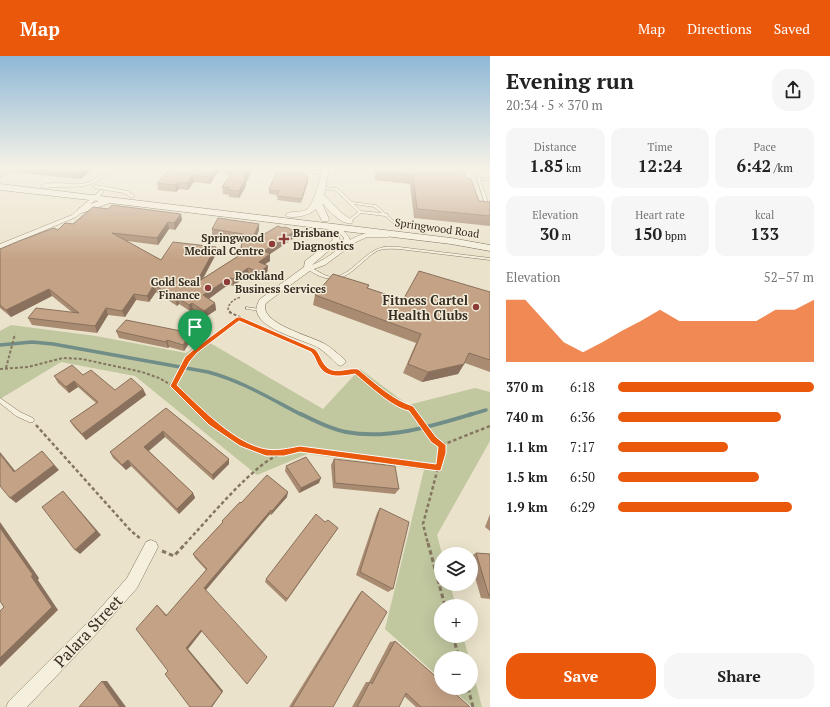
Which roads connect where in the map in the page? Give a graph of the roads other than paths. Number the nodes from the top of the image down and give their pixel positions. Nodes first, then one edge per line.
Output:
1 (80, 199) edge
2 (93, 199) edge
3 (128, 199) edge
4 (135, 199) edge
5 (136, 199) edge
6 (317, 199) edge
7 (319, 199) edge
8 (327, 199) edge
9 (348, 199) edge
10 (485, 199) edge
11 (352, 203) junction
12 (490, 207) edge
13 (84, 208) junction
14 (360, 212) junction
15 (289, 215) junction
16 (387, 215) junction
17 (349, 221) junction
18 (331, 224) junction
19 (400, 231) junction
20 (490, 239) edge
21 (1, 246) edge
22 (345, 246) junction
23 (490, 248) edge
24 (490, 259) edge
25 (308, 268) junction
26 (247, 308) dead end
27 (260, 310) junction
28 (341, 362) dead end
29 (0, 400) edge
30 (31, 420) road end
31 (151, 547) road end
32 (15, 707) edge

1 - 13 main road
2 - 13 street
3 - 13 main road
4 - 18 main road, Springwood Road
5 - 15 main road, Springwood Road
6 - 15 street
7 - 18 street
8 - 17 street
9 - 11 lane
10 - 12 lane
11 - 14 lane
11 - 16 lane
13 - 21 street
14 - 16 lane
14 - 17 lane
15 - 18 main road, Springwood Road
16 - 19 lane
17 - 18 main road, Springwood Road
17 - 19 main road, Springwood Road
18 - 19 main road, Springwood Road
18 - 22 street
18 - 25 street
19 - 20 main road, Springwood Road
19 - 22 street
19 - 23 main road, Springwood Road
22 - 25 street
24 - 25 lane
25 - 27 street
26 - 27 lane
27 - 28 street
29 - 30 lane
31 - 32 street, Palara Street

